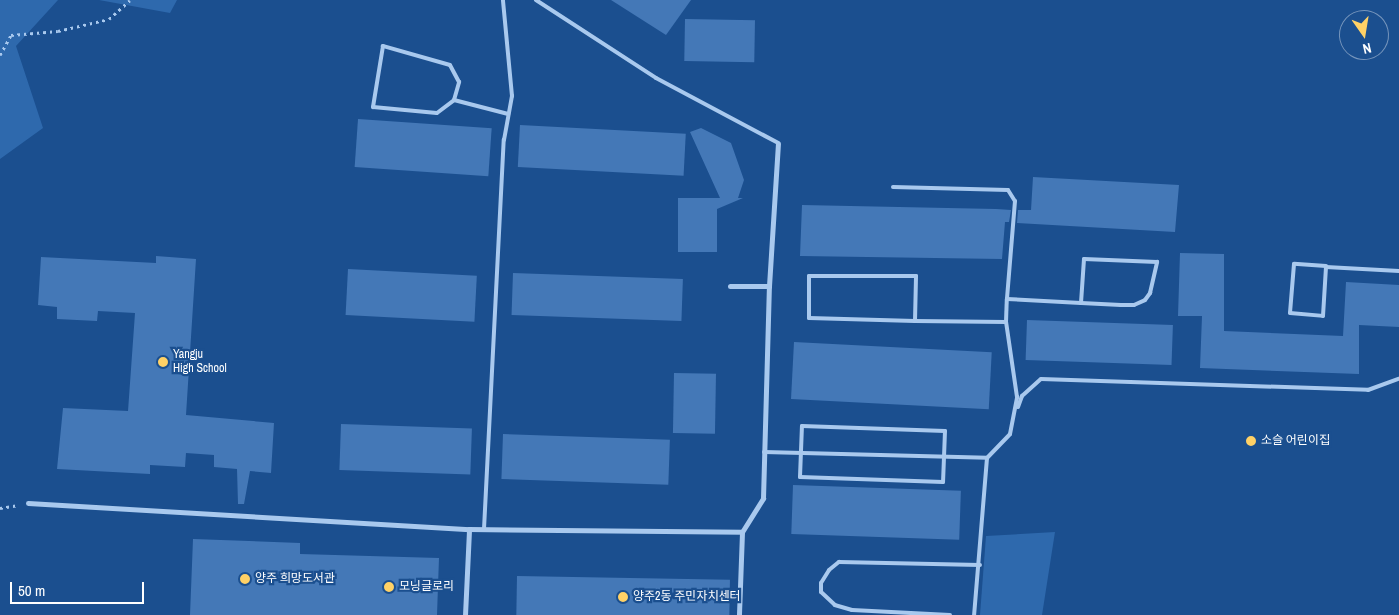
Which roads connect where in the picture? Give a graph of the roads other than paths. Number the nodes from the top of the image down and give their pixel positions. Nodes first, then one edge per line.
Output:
1 (504, 0) edge
2 (536, 0) edge
3 (454, 100) junction
4 (508, 114) junction
5 (778, 143) joint
6 (893, 186) dead end
7 (1326, 266) dead end
8 (1399, 271) edge
9 (730, 286) dead end
10 (770, 286) junction
11 (1007, 299) junction
12 (1081, 303) junction
13 (915, 320) junction
14 (1006, 322) junction
15 (1399, 379) edge
16 (1014, 417) junction
17 (764, 452) junction
18 (801, 453) junction
19 (944, 457) junction
20 (987, 458) junction
21 (28, 503) road end
22 (469, 529) junction
23 (484, 529) junction
24 (742, 532) junction
25 (980, 565) junction
26 (465, 615) edge
27 (739, 615) edge
28 (950, 615) edge
29 (974, 615) edge

1 - 4 lane
2 - 5 lane
3 - 3 lane
3 - 4 lane
4 - 23 lane
5 - 10 street
6 - 11 lane
7 - 8 lane
9 - 10 street
10 - 17 street
11 - 12 lane
11 - 14 lane
12 - 12 lane
13 - 13 lane
13 - 14 lane
14 - 16 lane
15 - 16 lane
16 - 20 lane
17 - 18 lane
17 - 24 street
18 - 19 lane
18 - 19 lane
18 - 19 lane
19 - 20 lane
20 - 25 lane
21 - 22 street
22 - 23 street
22 - 26 street
23 - 24 street
24 - 27 street
25 - 28 lane
25 - 29 lane

